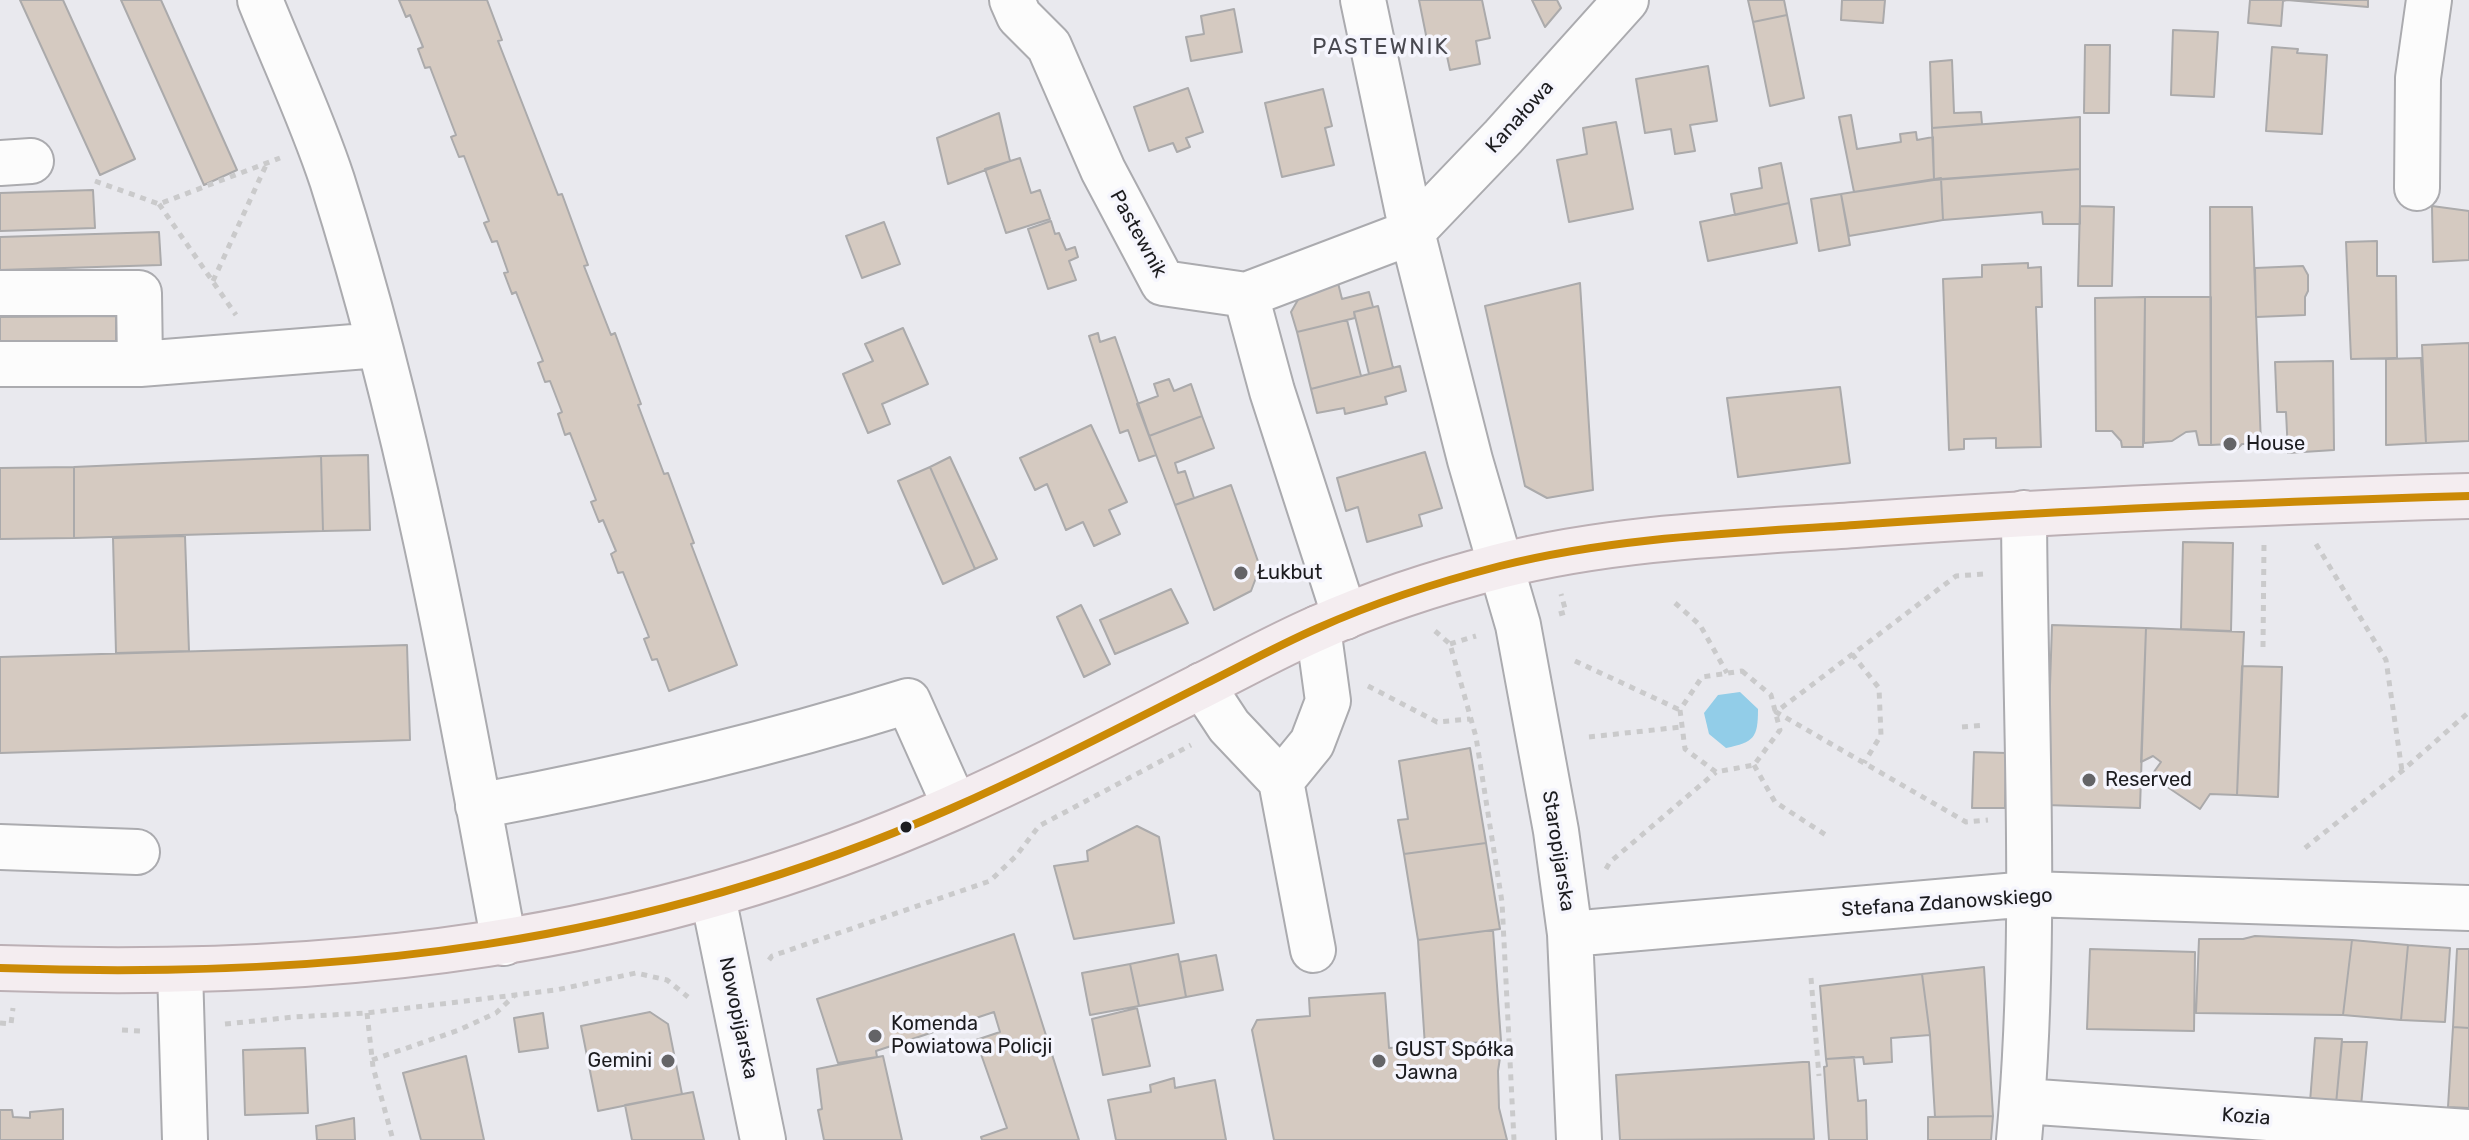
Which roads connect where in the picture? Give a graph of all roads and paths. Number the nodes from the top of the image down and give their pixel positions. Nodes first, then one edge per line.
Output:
1 (260, 0) edge
2 (1012, 0) edge
3 (1363, 0) edge
4 (1626, 0) edge
5 (2429, 0) edge
6 (318, 143) junction
7 (268, 163) junction
8 (95, 181) dead end
9 (2417, 188) dead end
10 (159, 204) junction
11 (1412, 232) junction
12 (213, 282) junction
13 (0, 293) edge
14 (1246, 295) junction
15 (379, 345) junction
16 (263, 354) junction
17 (0, 364) edge
18 (140, 364) junction
19 (2469, 496) edge
20 (2024, 513) junction
21 (2264, 539) dead end
22 (2316, 543) dead end
23 (1502, 566) junction
24 (1956, 576) dead end
25 (1675, 603) dead end
26 (1331, 622) junction
27 (1428, 631) dead end
28 (2263, 647) dead end
29 (1852, 654) junction
30 (1575, 661) dead end
31 (1727, 673) junction
32 (1325, 677) junction
33 (1202, 685) junction
34 (1680, 710) junction
35 (1776, 712) junction
36 (2469, 712) edge
37 (1470, 719) junction
38 (1229, 726) junction
39 (1681, 727) junction
40 (1589, 737) dead end
41 (1864, 763) junction
42 (1754, 765) junction
43 (2402, 771) junction
44 (1716, 772) junction
45 (1281, 781) junction
46 (478, 806) junction
47 (955, 806) junction
48 (1966, 822) dead end
49 (1829, 837) dead end
50 (0, 847) edge
51 (2305, 848) dead end
52 (137, 852) dead end
53 (1600, 880) dead end
54 (2029, 894) junction
55 (713, 897) junction
56 (2469, 908) edge
57 (1570, 934) junction
58 (504, 943) junction
59 (1313, 950) dead end
60 (0, 968) edge
61 (761, 968) dead end
62 (180, 970) junction
63 (1811, 978) dead end
64 (515, 995) junction
65 (694, 1008) dead end
66 (367, 1013) junction
67 (122, 1030) dead end
68 (181, 1032) junction
69 (372, 1060) junction
70 (1819, 1076) dead end
71 (2021, 1121) edge
72 (2469, 1132) edge
73 (185, 1140) edge
74 (393, 1140) edge
75 (763, 1140) edge
76 (1514, 1140) edge
77 (1579, 1140) edge

1 - 6 street
2 - 14 street, Pastewnik
3 - 11 street
4 - 11 street, Kanałowa
5 - 9 street
6 - 7 path
6 - 15 street
7 - 10 path
7 - 12 path
8 - 10 path
10 - 12 path
11 - 14 street, Pastewnik
11 - 23 street
12 - 16 path
13 - 18 street
14 - 26 street
15 - 16 street
15 - 46 street
16 - 18 street
17 - 18 street
19 - 20 main road
20 - 23 main road
20 - 54 street
21 - 28 path
22 - 43 path
23 - 26 main road
23 - 57 street, Staropijarska
24 - 29 path
25 - 31 path
26 - 32 street
26 - 33 main road
27 - 37 path
29 - 35 path
29 - 41 path
30 - 34 path
31 - 34 path
31 - 35 path
32 - 37 path
32 - 45 street
33 - 38 street
33 - 47 main road
34 - 39 path
35 - 41 path
35 - 42 path
36 - 43 path
37 - 76 path
38 - 45 street
38 - 61 path
39 - 40 path
39 - 44 path
41 - 48 path
42 - 44 path
42 - 49 path
43 - 51 path
44 - 53 path
45 - 59 street
46 - 47 street
46 - 58 street
47 - 55 main road
50 - 52 street
54 - 56 street, Stefana Zdanowskiego
54 - 57 street, Stefana Zdanowskiego
54 - 71 street
55 - 58 main road
55 - 75 street, Nowopijarska
57 - 77 street, Staropijarska
58 - 62 main road
60 - 62 main road
62 - 68 street
63 - 70 path
64 - 65 path
64 - 66 path
64 - 69 path
66 - 68 path
66 - 69 path
67 - 68 path
68 - 73 street
69 - 74 path
71 - 72 street, Kozia

